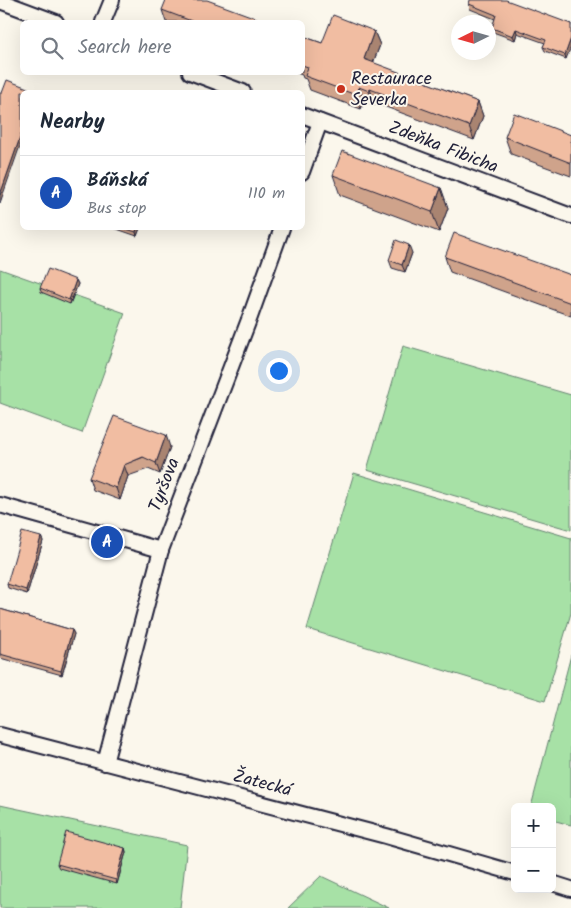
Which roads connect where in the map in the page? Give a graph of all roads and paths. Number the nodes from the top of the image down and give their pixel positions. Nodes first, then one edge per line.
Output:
1 (112, 0) edge
2 (0, 1) edge
3 (51, 20) edge
4 (104, 20) edge
5 (198, 75) edge
6 (238, 90) edge
7 (305, 116) edge
8 (320, 122) junction
9 (305, 164) edge
10 (571, 216) edge
11 (281, 230) edge
12 (0, 505) edge
13 (161, 550) junction
14 (0, 735) edge
15 (105, 763) junction
16 (511, 872) edge
17 (556, 884) edge
18 (571, 889) edge

1 - 4 street
2 - 3 street
5 - 6 street
7 - 8 street, Zdeňka Fibicha
8 - 9 street
8 - 10 street, Zdeňka Fibicha
11 - 13 street, Tyršova
12 - 13 street
13 - 15 street, Tyršova
14 - 15 street, Žatecká
15 - 16 street, Žatecká
17 - 18 street

